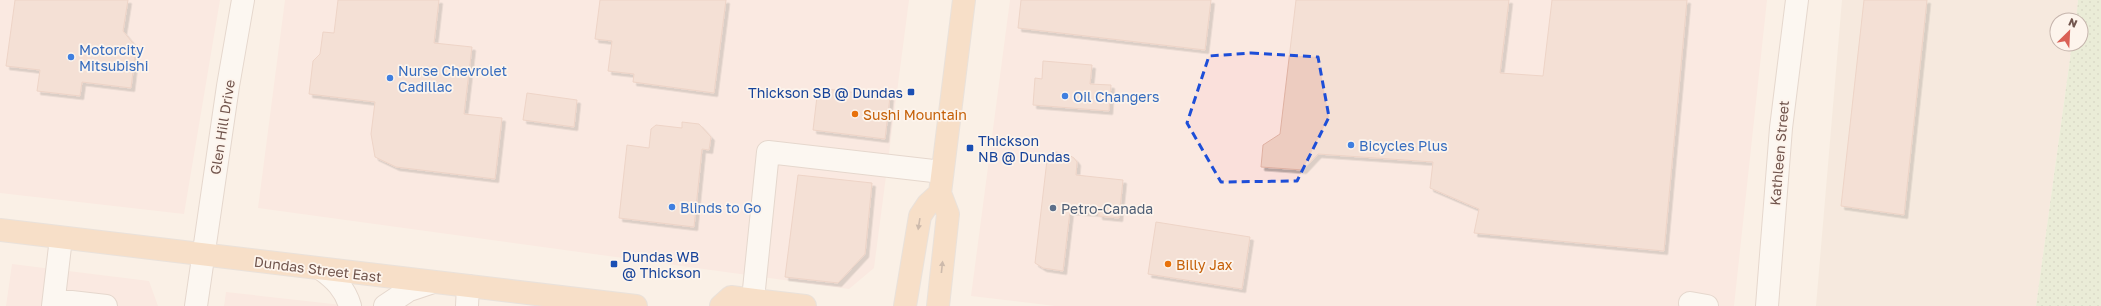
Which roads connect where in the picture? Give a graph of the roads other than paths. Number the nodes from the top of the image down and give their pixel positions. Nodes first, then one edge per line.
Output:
1 (243, 0) edge
2 (964, 0) edge
3 (1797, 0) edge
4 (941, 183) junction
5 (0, 230) edge
6 (61, 238) junction
7 (203, 255) junction
8 (321, 269) junction
9 (433, 282) junction
10 (468, 296) edge
11 (753, 299) junction
12 (54, 303) edge
13 (106, 306) edge
14 (196, 306) edge
15 (350, 306) edge
16 (385, 306) edge
17 (636, 306) edge
18 (721, 306) edge
19 (805, 306) edge
20 (905, 306) edge
21 (938, 306) edge
22 (1767, 306) edge

1 - 7 street, Glen Hill Drive
2 - 4 main road
3 - 22 street, Kathleen Street
4 - 11 street
4 -> 20 main road
21 -> 4 main road
5 - 6 main road, Dundas Street East
6 - 7 main road, Dundas Street East
6 - 12 street
7 - 8 main road, Dundas Street East
7 - 14 street, Glen Hill Drive
8 - 9 main road, Dundas Street East
8 - 15 street
9 - 10 main road, Dundas Street East
9 - 16 street
10 - 17 main road, Dundas Street East
11 - 18 main road
11 - 19 main road
12 - 13 street

